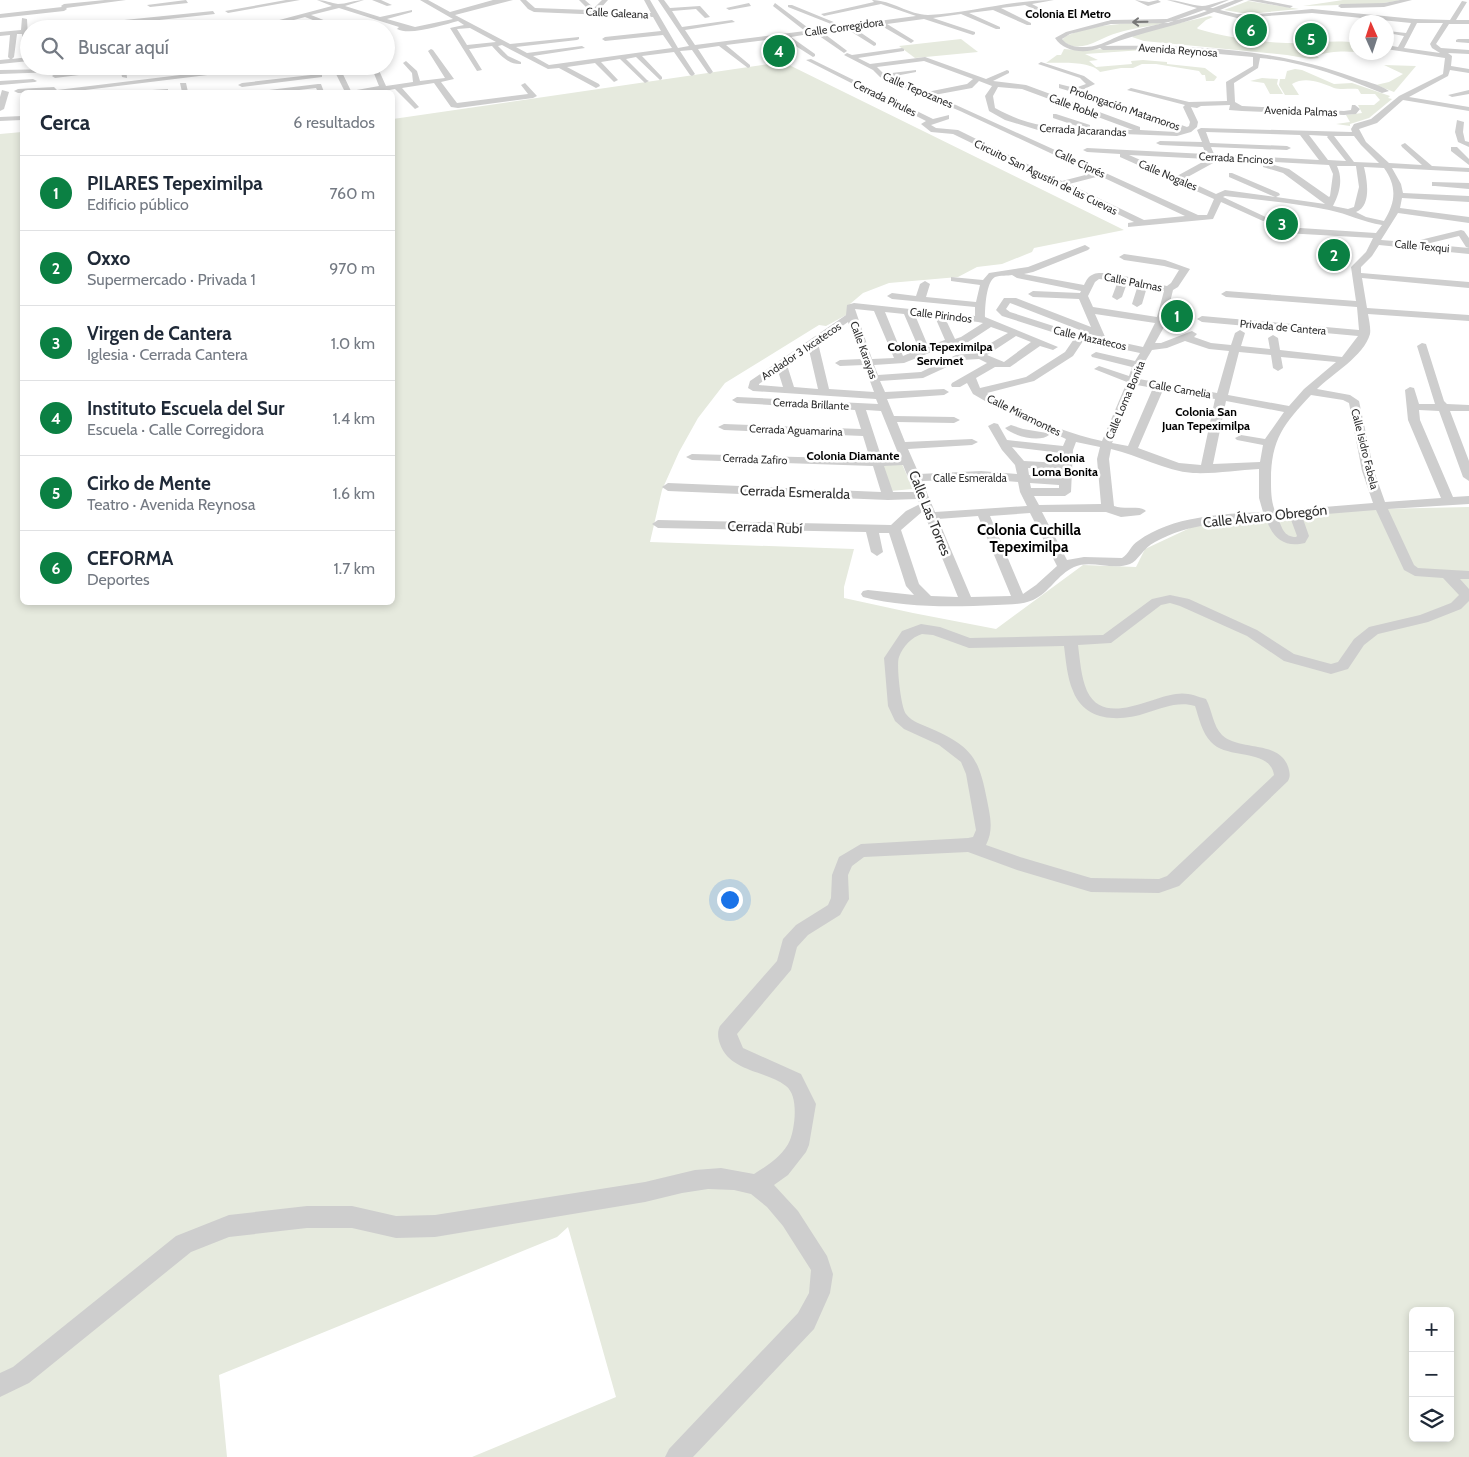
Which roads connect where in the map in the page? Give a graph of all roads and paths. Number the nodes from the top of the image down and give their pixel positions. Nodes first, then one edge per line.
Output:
1 (123, 0) edge
2 (297, 0) edge
3 (320, 0) edge
4 (361, 0) edge
5 (375, 0) edge
6 (423, 0) edge
7 (510, 0) edge
8 (523, 0) edge
9 (582, 0) edge
10 (605, 0) edge
11 (662, 0) edge
12 (727, 0) edge
13 (1045, 0) edge
14 (1051, 0) edge
15 (1138, 0) edge
16 (1150, 0) edge
17 (1170, 0) edge
18 (1226, 0) edge
19 (1241, 0) edge
20 (1250, 0) edge
21 (1409, 0) edge
22 (55, 1) dead end
23 (648, 1) edge
24 (878, 1) edge
25 (186, 2) dead end
26 (751, 2) edge
27 (986, 2) dead end
28 (1464, 2) dead end
29 (150, 3) edge
30 (1025, 3) junction
31 (64, 4) edge
32 (390, 5) dead end
33 (339, 6) junction
34 (740, 6) junction
35 (775, 6) dead end
36 (790, 6) dead end
37 (620, 7) dead end
38 (996, 7) junction
39 (729, 8) dead end
40 (1204, 8) junction
41 (1212, 11) junction
42 (213, 12) dead end
43 (410, 12) dead end
44 (594, 12) junction
45 (962, 12) junction
46 (624, 13) junction
47 (669, 13) junction
48 (451, 14) junction
49 (824, 14) dead end
50 (305, 15) junction
51 (0, 16) edge
52 (656, 16) junction
53 (707, 17) dead end
54 (924, 17) junction
55 (151, 19) junction
56 (379, 19) junction
57 (460, 19) junction
58 (1058, 19) dead end
59 (65, 20) edge
60 (141, 20) edge
61 (230, 20) edge
62 (286, 20) edge
63 (319, 20) edge
64 (382, 20) edge
65 (1415, 21) junction
66 (732, 22) dead end
67 (880, 22) junction
68 (1450, 22) junction
69 (1469, 22) edge
70 (395, 24) edge
71 (1029, 24) dead end
72 (3, 25) dead end
73 (472, 26) junction
74 (1396, 26) dead end
75 (845, 27) junction
76 (998, 28) dead end
77 (411, 29) junction
78 (680, 29) junction
79 (395, 30) edge
80 (813, 31) junction
81 (14, 32) junction
82 (20, 32) edge
83 (665, 33) junction
84 (973, 33) dead end
85 (2, 34) edge
86 (1129, 34) junction
87 (784, 35) junction
88 (1408, 35) junction
89 (1394, 36) edge
90 (577, 38) dead end
91 (604, 39) dead end
92 (911, 40) dead end
93 (1458, 40) dead end
94 (1469, 41) edge
95 (719, 44) junction
96 (874, 44) dead end
97 (508, 45) junction
98 (1066, 46) junction
99 (465, 47) junction
100 (693, 47) junction
101 (582, 48) dead end
102 (1094, 48) junction
103 (1394, 48) edge
104 (676, 49) junction
105 (1400, 49) junction
106 (902, 50) dead end
107 (1438, 50) junction
108 (431, 51) dead end
109 (1469, 52) edge
110 (847, 54) junction
111 (526, 55) junction
112 (638, 55) junction
113 (1259, 56) junction
114 (11, 57) dead end
115 (621, 57) junction
116 (20, 58) edge
117 (596, 60) junction
118 (1424, 60) dead end
119 (0, 62) edge
120 (406, 62) dead end
121 (519, 63) dead end
122 (1448, 63) junction
123 (559, 65) junction
124 (748, 66) dead end
125 (869, 66) junction
126 (479, 70) dead end
127 (914, 71) dead end
128 (1469, 71) edge
129 (0, 72) edge
130 (20, 72) edge
131 (710, 72) dead end
132 (1007, 72) dead end
133 (692, 74) dead end
134 (53, 75) edge
135 (56, 75) edge
136 (188, 75) edge
137 (240, 75) edge
138 (340, 75) edge
139 (378, 75) edge
140 (320, 76) dead end
141 (882, 76) junction
142 (660, 78) dead end
143 (979, 78) junction
144 (46, 80) dead end
145 (614, 80) dead end
146 (37, 81) dead end
147 (645, 81) dead end
148 (0, 82) edge
149 (437, 82) junction
150 (992, 83) junction
151 (417, 84) junction
152 (525, 85) dead end
153 (583, 85) dead end
154 (1062, 86) dead end
155 (397, 87) junction
156 (243, 89) edge
157 (384, 89) junction
158 (55, 90) edge
159 (63, 90) edge
160 (285, 90) edge
161 (320, 90) edge
162 (347, 90) edge
163 (377, 90) edge
164 (1131, 90) dead end
165 (486, 91) dead end
166 (1076, 91) junction
167 (2, 92) edge
168 (20, 92) edge
169 (1385, 92) dead end
170 (1469, 92) edge
171 (927, 94) junction
172 (1452, 95) dead end
173 (911, 98) dead end
174 (1402, 98) junction
175 (1053, 99) junction
176 (495, 102) junction
177 (1231, 103) junction
178 (1189, 104) junction
179 (415, 107) dead end
180 (966, 107) junction
181 (1355, 107) dead end
182 (0, 109) edge
183 (1242, 109) junction
184 (1469, 109) edge
185 (1056, 116) dead end
186 (0, 119) edge
187 (20, 121) edge
188 (931, 121) junction
189 (1460, 122) dead end
190 (1188, 130) junction
191 (950, 131) joint
192 (1100, 132) junction
193 (1303, 132) junction
194 (1151, 134) junction
195 (1357, 134) junction
196 (1331, 137) dead end
197 (1066, 139) dead end
198 (1038, 141) junction
199 (1151, 143) dead end
200 (1405, 145) dead end
201 (1469, 145) edge
202 (1208, 146) junction
203 (1029, 147) dead end
204 (1287, 148) dead end
205 (1454, 149) dead end
206 (1087, 150) dead end
207 (1010, 152) dead end
208 (1118, 152) junction
209 (1001, 154) junction
210 (1212, 156) junction
211 (1329, 163) junction
212 (1469, 163) edge
213 (1356, 164) junction
214 (1266, 165) dead end
215 (1386, 166) junction
216 (1429, 167) junction
217 (1469, 170) edge
218 (1101, 173) junction
219 (1232, 175) dead end
220 (1178, 179) junction
221 (1060, 184) junction
222 (1435, 184) dead end
223 (1469, 186) edge
224 (1400, 194) junction
225 (1218, 197) junction
226 (1459, 198) junction
227 (1469, 199) edge
228 (1290, 202) junction
229 (1329, 204) junction
230 (1396, 210) junction
231 (1469, 210) edge
232 (1349, 212) junction
233 (1330, 217) dead end
234 (1198, 218) junction
235 (1266, 219) dead end
236 (1469, 220) edge
237 (1143, 223) junction
238 (1388, 224) junction
239 (1131, 225) dead end
240 (1285, 230) dead end
241 (1337, 233) junction
242 (1377, 239) junction
243 (1469, 245) edge
244 (1345, 246) dead end
245 (1085, 248) dead end
246 (1410, 249) junction
247 (1458, 250) junction
248 (1469, 251) edge
249 (1124, 257) dead end
250 (1462, 264) dead end
251 (1132, 271) junction
252 (1011, 273) junction
253 (1160, 275) junction
254 (1356, 275) junction
255 (954, 279) dead end
256 (986, 282) junction
257 (925, 284) dead end
258 (1143, 284) junction
259 (1469, 285) edge
260 (1170, 289) junction
261 (1085, 293) junction
262 (1033, 294) dead end
263 (1226, 294) dead end
264 (892, 296) dead end
265 (1117, 297) dead end
266 (920, 299) junction
267 (1137, 304) dead end
268 (980, 305) junction
269 (1361, 307) junction
270 (878, 308) junction
271 (1090, 310) junction
272 (853, 311) junction
273 (908, 311) junction
274 (938, 314) junction
275 (1006, 314) junction
276 (1202, 319) dead end
277 (1468, 320) edge
278 (1160, 321) junction
279 (990, 323) junction
280 (1015, 333) junction
281 (1240, 333) dead end
282 (1365, 334) junction
283 (1081, 337) junction
284 (1100, 338) junction
285 (1273, 338) dead end
286 (951, 342) junction
287 (1038, 342) junction
288 (813, 343) junction
289 (1422, 346) dead end
290 (1148, 349) junction
291 (1235, 349) junction
292 (1061, 350) junction
293 (925, 351) junction
294 (1276, 353) junction
295 (981, 356) junction
296 (1096, 356) dead end
297 (1345, 360) junction
298 (900, 361) junction
299 (781, 363) junction
300 (840, 363) dead end
301 (869, 363) junction
302 (994, 363) junction
303 (1138, 365) junction
304 (1278, 368) dead end
305 (1099, 369) dead end
306 (970, 376) junction
307 (874, 378) junction
308 (1133, 381) junction
309 (956, 385) dead end
310 (1159, 386) junction
311 (789, 390) junction
312 (1410, 390) dead end
313 (1308, 391) junction
314 (824, 392) junction
315 (944, 392) dead end
316 (977, 392) junction
317 (881, 396) junction
318 (1223, 397) junction
319 (737, 400) dead end
320 (1469, 403) edge
321 (1413, 405) junction
322 (1441, 405) junction
323 (859, 406) junction
324 (1469, 408) edge
325 (1292, 410) junction
326 (888, 413) junction
327 (954, 420) dead end
328 (994, 426) dead end
329 (724, 427) dead end
330 (868, 434) junction
331 (1043, 435) dead end
332 (1072, 438) junction
333 (1240, 438) dead end
334 (972, 442) dead end
335 (1269, 443) junction
336 (1106, 444) junction
337 (902, 446) junction
338 (992, 446) dead end
339 (1005, 446) junction
340 (1030, 447) junction
341 (1067, 450) junction
342 (1132, 450) junction
343 (692, 457) dead end
344 (908, 461) junction
345 (878, 463) junction
346 (1021, 464) junction
347 (1266, 465) junction
348 (1066, 467) junction
349 (1206, 467) junction
350 (1469, 477) edge
351 (916, 478) junction
352 (1024, 479) junction
353 (668, 487) dead end
354 (1065, 487) junction
355 (1026, 492) junction
356 (888, 496) junction
357 (1469, 500) edge
358 (1448, 501) junction
359 (1380, 504) junction
360 (926, 506) junction
361 (1108, 508) junction
362 (1033, 509) junction
363 (1140, 511) dead end
364 (983, 513) junction
365 (1295, 513) junction
366 (1270, 515) junction
367 (658, 524) dead end
368 (894, 529) junction
369 (872, 530) junction
370 (877, 552) dead end
371 (1064, 567) junction
372 (1447, 574) junction
373 (1469, 575) edge
374 (868, 594) dead end
375 (926, 600) junction
376 (1018, 600) junction
377 (967, 602) junction
378 (1070, 640) junction
379 (969, 845) junction
380 (756, 1185) junction
381 (0, 1386) edge
382 (677, 1457) edge

1 - 31 street
2 - 61 street
3 - 33 street
4 - 33 street
5 - 32 street
6 - 48 street
7 - 48 street
8 - 44 street, Calle Galeana
9 - 44 street
10 - 44 street
11 - 23 street
11 - 47 street
12 - 34 street
13 - 14 street, Calle Corregidora
13 - 30 street, Calle Corregidora
15 - 16 street
17 - 40 street
18 - 40 street
19 - 41 street
20 - 21 street
22 - 31 street
23 - 52 street
24 - 49 street
24 - 54 street
25 - 29 street
26 - 34 street
27 - 38 street
28 - 68 street
29 - 55 street
30 - 38 street, Calle Corregidora
30 - 58 street
31 - 51 street
31 - 59 street
33 - 50 street
33 - 56 street
34 - 39 street
35 - 80 street, Calle Tepozanes
36 - 75 street
37 - 46 street
38 - 45 street, Calle Corregidora
38 - 71 street
40 - 41 street
40 -> 98 street
41 - 65 street
41 - 86 street
42 - 55 street
43 - 56 street
44 - 46 street, Calle Galeana
45 - 54 street, Calle Corregidora
45 - 76 street
46 - 52 street, Calle Galeana
47 - 52 street, Calle Galeana
47 - 53 street, Calle Galeana
47 - 78 street
48 - 57 street
50 - 62 street
50 - 63 street
52 - 83 street
54 - 67 street, Calle Corregidora
54 - 84 street
55 - 60 street
56 - 64 street
57 - 73 street
57 - 77 street
65 - 68 street
65 - 88 street
66 - 78 street
67 - 75 street, Calle Corregidora
67 - 92 street
68 - 69 street
68 - 107 street
70 - 77 street
72 - 85 street
73 - 97 street
73 - 99 street
74 - 88 street
75 - 80 street, Calle Corregidora
75 - 96 street
77 - 79 street
78 - 100 street
80 - 87 street, Calle Corregidora
80 - 110 street, Calle Tepozanes
81 - 82 street
81 - 85 street
81 - 114 street
83 - 91 street
83 - 104 street
86 - 102 street
86 - 113 street, Avenida Reynosa
87 - 95 street, Calle Corregidora
87 - 188 street, Cerrada Pirules
88 - 89 street
88 - 105 street
90 - 97 street
93 - 94 street
95 - 100 street, Calle Corregidora
95 - 124 street
97 - 99 street
97 - 111 street
97 - 121 street
98 - 102 street, Avenida Reynosa
98 - 166 street
99 - 126 street
100 - 104 street, Calle Corregidora
100 - 131 street
101 - 111 street
102 - 113 street, Avenida Reynosa
103 - 105 street
104 - 112 street, Calle Corregidora
104 - 133 street
105 - 122 street
106 - 110 street
107 - 109 street
107 - 122 street
108 - 149 street
110 - 125 street, Calle Tepozanes
111 - 123 street, Calle Corregidora
112 - 115 street, Calle Corregidora
112 - 142 street
113 - 169 street, Avenida Reynosa
113 - 177 street
115 - 117 street, Calle Corregidora
115 - 147 street
116 - 119 street
117 - 123 street, Calle Corregidora
117 - 145 street
118 - 122 street
120 - 151 street
122 - 128 street
122 - 174 street
123 - 153 street
125 - 141 street, Calle Tepozanes
125 - 143 street
127 - 141 street
129 - 130 street
132 - 150 street
134 - 144 street
135 - 158 street
136 - 159 street
137 - 156 street
138 - 162 street
139 - 157 street
140 - 156 street
141 - 171 street, Calle Tepozanes
143 - 150 street
143 - 171 street
146 - 148 street
149 - 151 street
149 - 176 street
150 - 175 street, Calle Roble
150 - 192 street, Cerrada Jacarandas
151 - 155 street
152 - 176 street
154 - 166 street, Prolongación Matamoros
155 - 157 street
155 - 179 street
157 - 163 street
160 - 161 street
164 - 178 street, Avenida Palmas
165 - 176 street
166 - 175 street
166 - 190 street, Prolongación Matamoros
167 - 168 street
167 - 182 street
170 - 172 street
171 - 173 street
171 - 180 street, Calle Tepozanes
174 - 184 street
174 - 195 street
175 - 194 street, Calle Roble
177 - 178 street, Avenida Palmas
177 - 183 street, Avenida Palmas
178 - 183 street, Avenida Palmas
178 - 190 street
180 - 188 street
180 - 198 street, Calle Ciprés
181 - 183 street, Avenida Palmas
185 - 192 street
186 - 187 street
188 - 191 street, Cerrada Pirules
189 - 201 street
190 - 194 street, Cerrada Jacarandas
191 - 209 street, Circuito San Agustín de las Cuevas
192 - 194 street, Cerrada Jacarandas
193 - 195 street
193 - 202 street
193 - 211 street
195 - 215 street
196 - 213 street
197 - 198 street
198 - 203 street
198 - 218 street, Calle Ciprés
199 - 202 street
200 - 216 street
202 - 204 street
202 - 210 street
205 - 212 street
206 - 208 street, Cerrada Encinos
207 - 209 street
208 - 210 street, Cerrada Encinos
208 - 220 street, Calle Nogales
209 - 221 street, Circuito San Agustín de las Cuevas
210 - 211 street, Cerrada Encinos
210 - 220 street
211 - 213 street, Cerrada Encinos
211 - 229 street
213 - 215 street, Cerrada Encinos
213 - 232 street
214 - 229 street
215 - 216 street, Cerrada Encinos
215 - 224 street
216 - 217 street, Cerrada Encinos
218 - 221 street
218 - 234 street, Calle Ciprés
219 - 228 street
220 - 225 street, Calle Nogales
221 - 237 street, Circuito San Agustín de las Cuevas
222 - 223 street
224 - 226 street
224 - 230 street
225 - 228 street
225 - 234 street
225 - 235 street, Calle Nogales
226 - 227 street
226 - 231 street
228 - 229 street
228 - 233 street
229 - 232 street
230 - 236 street
230 - 238 street
232 - 238 street
234 - 237 street
237 - 239 street
238 - 242 street
240 - 241 street, Calle Texqui
241 - 242 street, Calle Texqui
241 - 244 street
242 - 246 street, Calle Texqui
242 - 254 street
243 - 246 street
245 - 252 street
246 - 247 street, Calle Texqui
247 - 248 street, Calle Texqui
247 - 250 street
249 - 251 street
251 - 253 street
251 - 258 street, Calle Palmas
251 - 261 street, Calle Palmas
251 - 265 street
252 - 256 street
252 - 261 street
253 - 258 street, Calle Palmas
253 - 260 street, Calle Palmas
253 - 260 street, Calle Loma Bonita
254 - 259 street
254 - 269 street
255 - 256 street
256 - 268 street
257 - 266 street
258 - 267 street
260 - 278 street, Calle Loma Bonita
261 - 262 street
261 - 271 street
263 - 269 street
264 - 266 street
266 - 268 street
268 - 279 street
269 - 277 street
269 - 282 street
270 - 272 street, Calle Pirindos
270 - 273 street, Calle Pirindos
270 - 298 street
271 - 278 street
271 - 284 street
272 - 288 street, Andador 3 Ixcatecos
272 - 301 street, Calle Karayas
273 - 274 street, Calle Pirindos
273 - 293 street
274 - 279 street, Calle Pirindos
274 - 286 street
275 - 279 street
275 - 283 street, Calle Mazatecos
275 - 284 street
276 - 282 street, Privada de Cantera
278 - 290 street, Calle Loma Bonita
279 - 280 street, Calle Pirindos
279 - 286 street
280 - 287 street, Calle Pirindos
280 - 295 street
281 - 291 street
282 - 297 street
283 - 284 street, Calle Mazatecos
283 - 292 street
284 - 290 street, Calle Mazatecos
285 - 294 street
286 - 293 street
287 - 292 street, Calle Pirindos
287 - 302 street
288 - 299 street, Andador 3 Ixcatecos
288 - 314 street
289 - 322 street
290 - 291 street
290 - 303 street, Calle Loma Bonita
291 - 294 street
291 - 318 street
292 - 316 street
293 - 298 street
294 - 297 street
294 - 304 street
295 - 302 street
295 - 307 street
296 - 303 street
297 - 313 street
298 - 301 street
299 - 311 street
299 - 311 street, Andador 3 Ixcatecos
300 - 301 street
301 - 307 street, Calle Karayas
302 - 306 street
303 - 308 street, Calle Loma Bonita
305 - 308 street, Calle Camelia
306 - 309 street
306 - 316 street, Calle Miramontes
307 - 317 street, Calle Karayas
308 - 310 street, Calle Camelia
308 - 336 street, Calle Loma Bonita
310 - 318 street, Calle Camelia
310 - 342 street
311 - 314 street
312 - 321 street
313 - 325 street
313 - 359 street, Calle Isidro Fabela
314 - 317 street
315 - 317 street
316 - 332 street, Calle Miramontes
317 - 326 street, Calle Las Torres
318 - 325 street, Calle Camelia
318 - 349 street
319 - 323 street, Cerrada Brillante
320 - 322 street
321 - 322 street
321 - 358 street
322 - 324 street
322 - 350 street
323 - 326 street, Cerrada Brillante
323 - 330 street
325 - 335 street
326 - 327 street
326 - 337 street, Calle Las Torres
328 - 339 street
329 - 330 street, Cerrada Aguamarina
330 - 345 street
331 - 340 street
332 - 336 street, Calle Miramontes
332 - 341 street
333 - 335 street
334 - 337 street
335 - 347 street
336 - 342 street, Calle Miramontes
336 - 361 street, Calle Loma Bonita
337 - 344 street, Calle Las Torres
338 - 339 street
339 - 340 street
339 - 346 street
340 - 341 street
341 - 348 street
342 - 349 street, Calle Miramontes
343 - 345 street, Cerrada Zafiro
344 - 345 street, Cerrada Zafiro
344 - 351 street, Calle Las Torres
345 - 356 street
346 - 348 street
346 - 352 street
347 - 349 street, Calle Miramontes
347 - 366 street
348 - 354 street
351 - 352 street, Calle Esmeralda
351 - 360 street, Calle Las Torres
352 - 354 street, Calle Esmeralda
352 - 355 street
353 - 356 street, Cerrada Esmeralda
354 - 355 street
355 - 362 street
356 - 360 street, Cerrada Esmeralda
357 - 358 street, Calle Álvaro Obregón
358 - 359 street, Calle Álvaro Obregón
359 - 365 street, Calle Álvaro Obregón
359 - 372 street, Calle Isidro Fabela
360 - 364 street, Cerrada Esmeralda
360 - 368 street
360 - 377 street, Calle Las Torres
361 - 362 street, Cerrada Esmeralda
361 - 363 street, Cerrada Esmeralda
362 - 364 street, Cerrada Esmeralda
362 - 371 street
364 - 376 street
365 - 366 street, Calle Álvaro Obregón
365 - 366 street
366 - 371 street, Calle Álvaro Obregón
367 - 369 street, Cerrada Rubí
368 - 369 street, Cerrada Rubí
368 - 375 street
369 - 370 street
371 - 376 street
372 - 373 street, Calle Isidro Fabela
372 - 378 street
374 - 375 street
375 - 377 street
376 - 377 street
378 - 379 street
378 - 379 street
379 - 380 street
380 - 381 street
380 - 382 street

